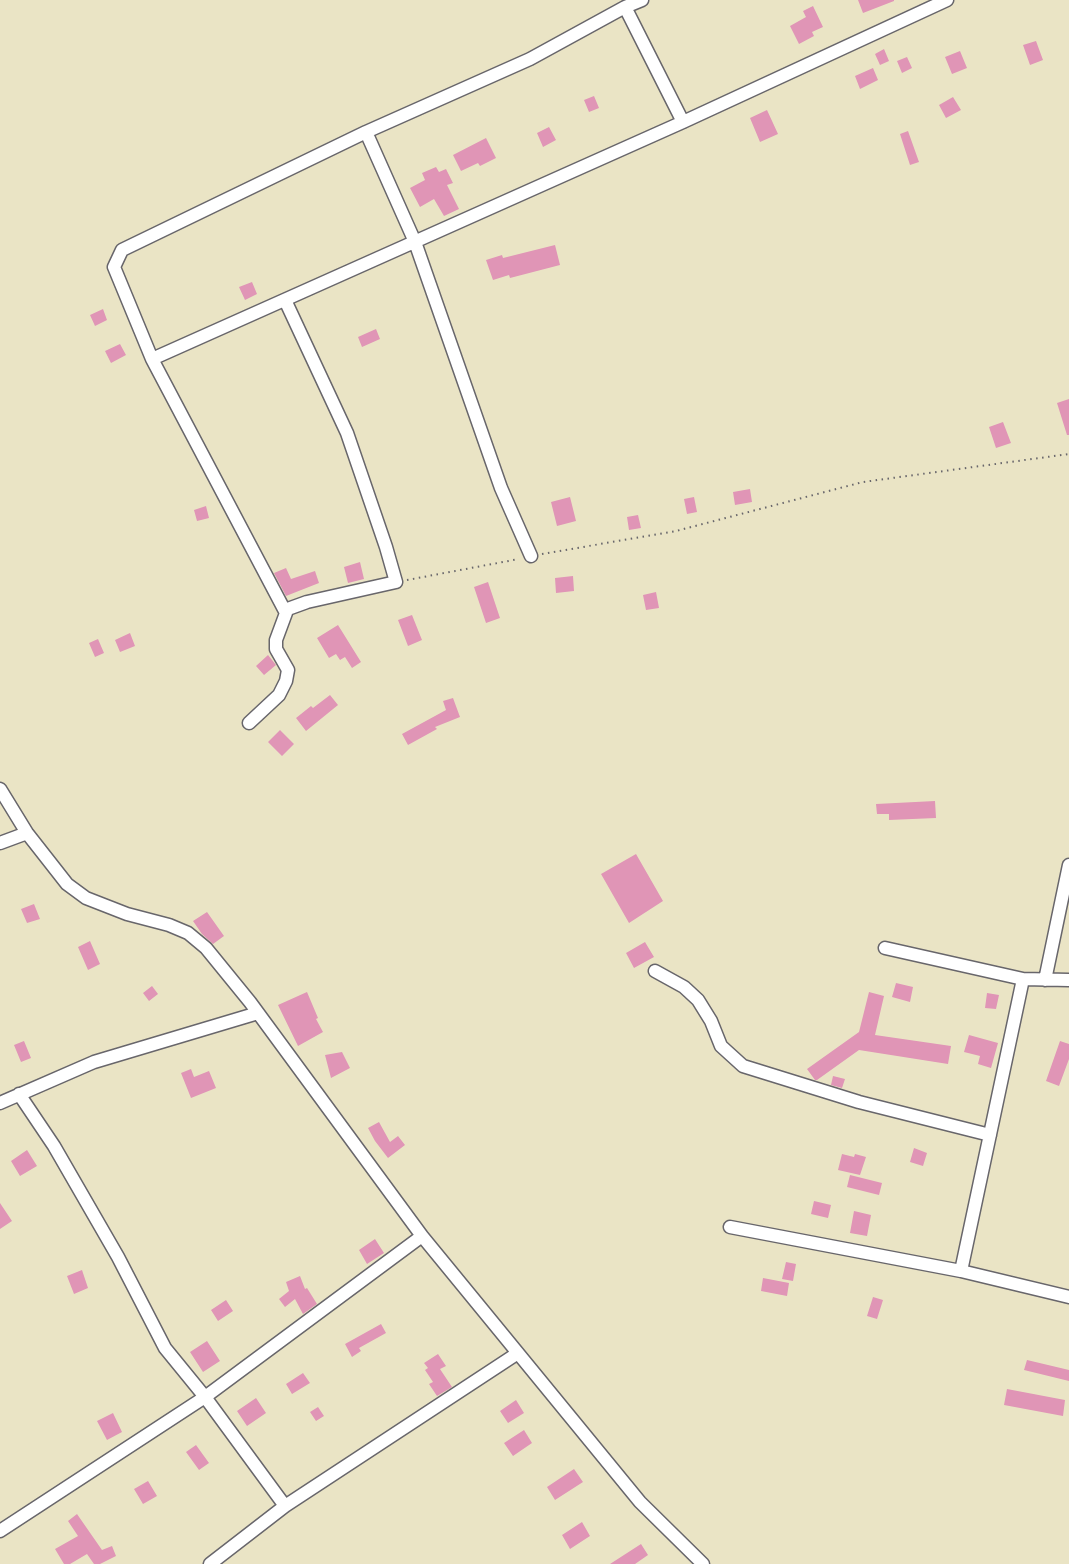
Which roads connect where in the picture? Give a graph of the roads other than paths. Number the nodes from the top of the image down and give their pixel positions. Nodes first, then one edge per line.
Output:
1 (642, 0) edge
2 (947, 0) edge
3 (625, 7) junction
4 (683, 122) junction
5 (366, 132) junction
6 (415, 242) junction
7 (285, 300) junction
8 (152, 359) junction
9 (531, 556) road end
10 (285, 610) junction
11 (249, 723) dead end
12 (0, 789) edge
13 (27, 833) junction
14 (0, 843) edge
15 (1069, 865) edge
16 (885, 948) dead end
17 (655, 971) dead end
18 (1023, 980) junction
19 (1045, 980) junction
20 (1069, 980) edge
21 (258, 1013) junction
22 (19, 1094) junction
23 (0, 1103) edge
24 (990, 1135) junction
25 (730, 1227) dead end
26 (422, 1236) junction
27 (961, 1271) junction
28 (1069, 1297) edge
29 (518, 1353) junction
30 (205, 1397) junction
31 (285, 1506) junction
32 (0, 1531) edge
33 (210, 1564) edge
34 (703, 1564) edge

1 - 3 street
2 - 4 street
3 - 4 street
3 - 5 street
4 - 6 street
5 - 6 street
5 - 8 street
6 - 7 street
6 - 9 street
7 - 8 street
7 - 10 street
8 - 10 street
10 - 11 street
12 - 13 street
13 - 14 street
13 - 21 street
15 - 19 street
16 - 18 street
17 - 24 street
18 - 19 street
18 - 24 street
19 - 20 street
21 - 22 street
21 - 26 street
22 - 23 street
22 - 30 street
24 - 27 street
25 - 27 street
26 - 29 street
26 - 30 street
27 - 28 street
29 - 31 street
29 - 34 street
30 - 31 street
30 - 32 street
31 - 33 street

